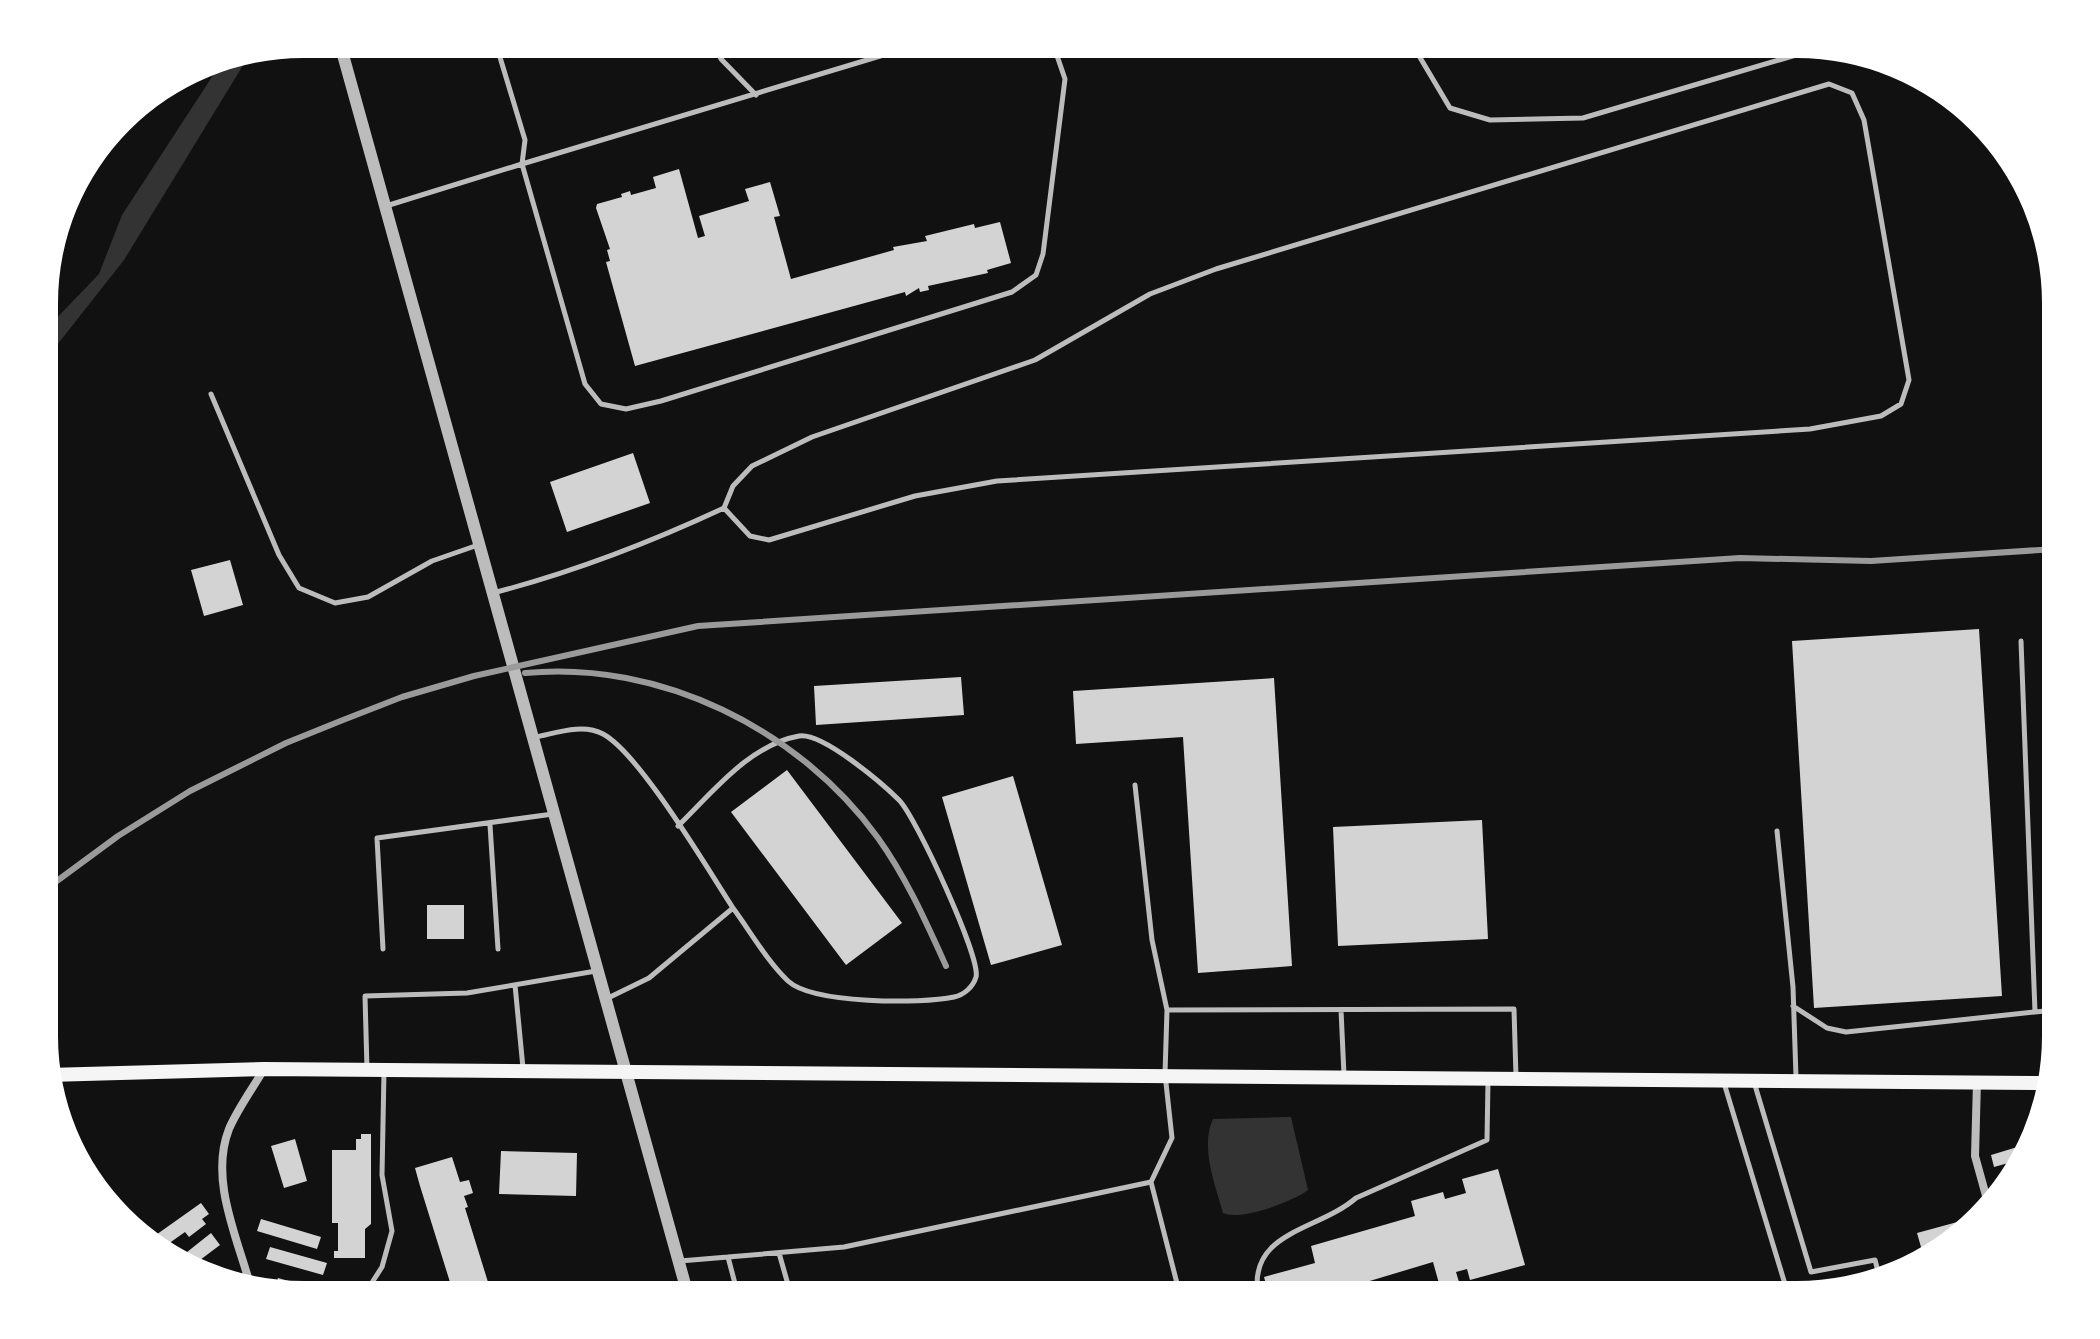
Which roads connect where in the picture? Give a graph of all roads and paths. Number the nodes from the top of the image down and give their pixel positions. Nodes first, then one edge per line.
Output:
1 (1058, 58) edge
2 (1420, 58) edge
3 (1786, 58) edge
4 (344, 59) edge
5 (500, 59) edge
6 (721, 59) edge
7 (873, 59) edge
8 (756, 95) junction
9 (522, 164) junction
10 (385, 207) junction
11 (211, 394) dead end
12 (724, 508) junction
13 (479, 544) junction
14 (492, 593) junction
15 (2021, 641) dead end
16 (533, 738) junction
17 (1135, 785) dead end
18 (554, 814) junction
19 (490, 825) junction
20 (678, 826) junction
21 (1777, 831) dead end
22 (733, 908) junction
23 (383, 949) dead end
24 (498, 949) dead end
25 (597, 970) junction
26 (515, 985) junction
27 (606, 1000) junction
28 (1793, 1006) junction
29 (1167, 1010) junction
30 (1341, 1010) junction
31 (2041, 1011) edge
32 (2035, 1012) junction
33 (264, 1069) junction
34 (367, 1070) junction
35 (384, 1071) junction
36 (523, 1071) junction
37 (626, 1071) junction
38 (1165, 1074) junction
39 (61, 1075) edge
40 (1344, 1075) junction
41 (1488, 1076) junction
42 (1516, 1077) junction
43 (1723, 1078) junction
44 (1753, 1079) junction
45 (1796, 1079) junction
46 (1977, 1081) junction
47 (2037, 1083) edge
48 (1151, 1182) junction
49 (1985, 1193) edge
50 (779, 1253) junction
51 (728, 1257) junction
52 (679, 1262) junction
53 (1877, 1267) edge
54 (247, 1275) edge
55 (1176, 1280) edge
56 (1256, 1280) edge
57 (1784, 1280) edge
58 (373, 1281) edge
59 (684, 1281) edge
60 (734, 1281) edge
61 (787, 1281) edge

1 - 9 lane
2 - 3 lane
4 - 10 street
5 - 9 lane
6 - 8 lane
7 - 8 lane
8 - 9 lane
9 - 10 lane
10 - 13 street
11 - 13 lane
12 - 12 lane
12 - 14 lane
13 - 14 street
14 - 16 street
15 - 32 lane
16 - 18 street
16 - 20 lane
17 - 29 lane
18 - 19 lane
18 - 25 street
19 - 23 lane
19 - 24 lane
20 - 22 lane
20 - 22 lane
21 - 28 lane
22 - 27 lane
25 - 26 lane
25 - 27 street
26 - 34 lane
26 - 36 lane
27 - 37 street
28 - 32 lane
28 - 45 lane
29 - 30 lane
29 - 38 lane
30 - 40 lane
30 - 42 lane
31 - 32 lane
33 - 34 main road
33 - 39 main road
33 - 54 street
34 - 35 main road
35 - 36 main road
35 - 58 lane
36 - 37 main road
37 - 38 main road
37 - 52 street
38 - 40 main road
38 - 48 lane
40 - 41 main road
41 - 42 main road
41 - 56 lane
42 - 43 main road
43 - 44 main road
43 - 57 lane
44 - 45 main road
44 - 53 lane
45 - 46 main road
46 - 47 main road
46 - 49 street
48 - 50 lane
48 - 55 lane
50 - 51 lane
50 - 61 lane
51 - 52 lane
51 - 60 lane
52 - 59 street

